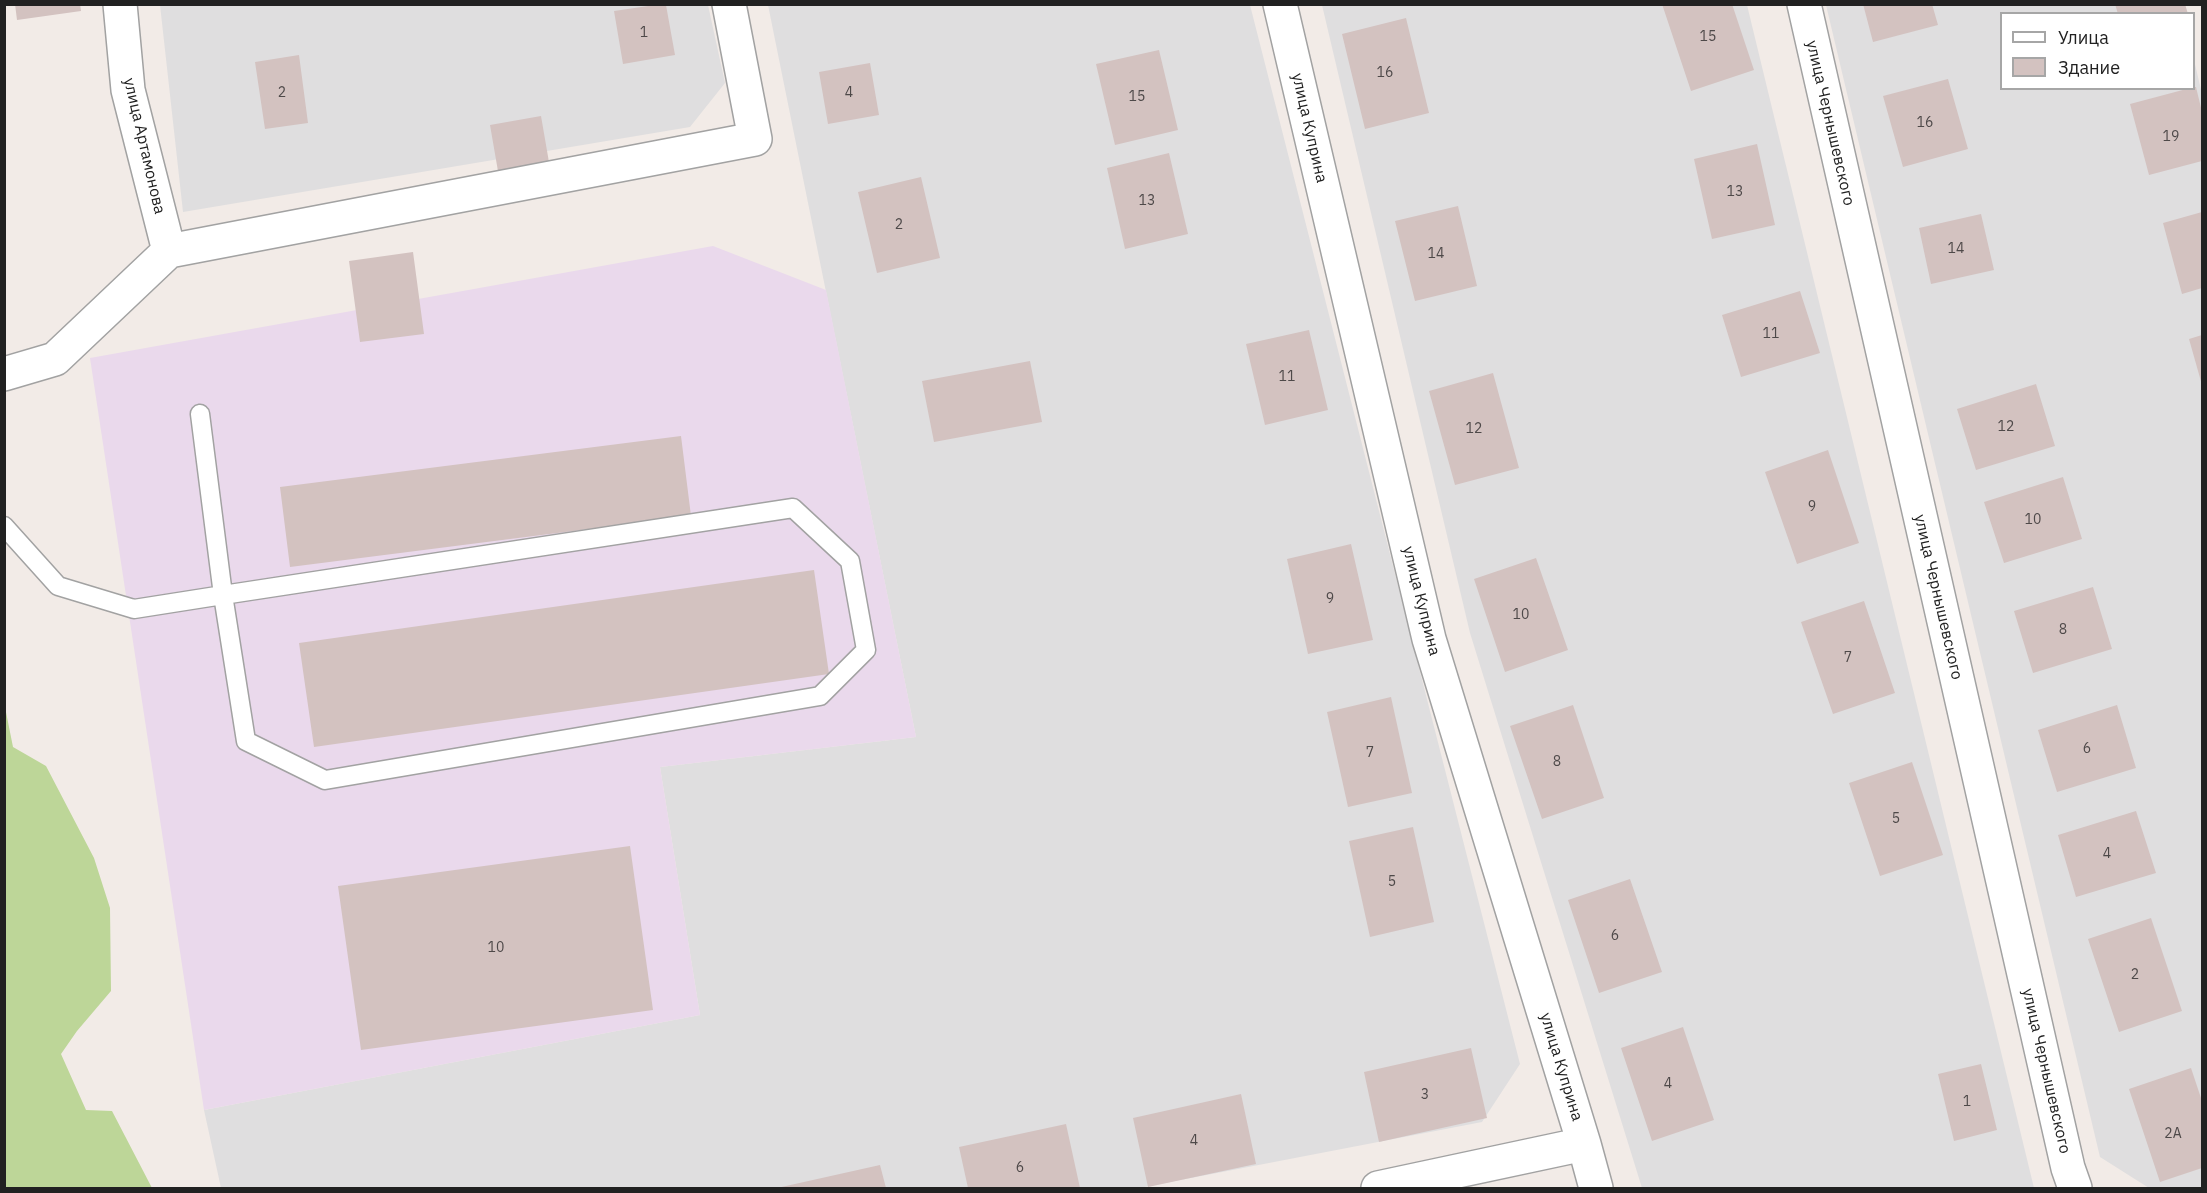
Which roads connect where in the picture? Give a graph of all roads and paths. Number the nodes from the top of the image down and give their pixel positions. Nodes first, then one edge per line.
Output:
1 (120, 4) edge
2 (729, 4) edge
3 (1280, 4) edge
4 (1804, 4) edge
5 (169, 251) junction
6 (4, 374) edge
7 (200, 414) dead end
8 (4, 525) edge
9 (224, 595) junction
10 (1584, 1144) junction
11 (1378, 1188) edge
12 (1596, 1188) edge
13 (2075, 1188) edge

1 - 5 street, улица Артамонова
2 - 5 street
3 - 10 street, улица Куприна
4 - 13 street, улица Чернышевского
5 - 6 street
7 - 9 lane
8 - 9 lane
9 - 9 lane
10 - 11 street
10 - 12 street, улица Куприна

